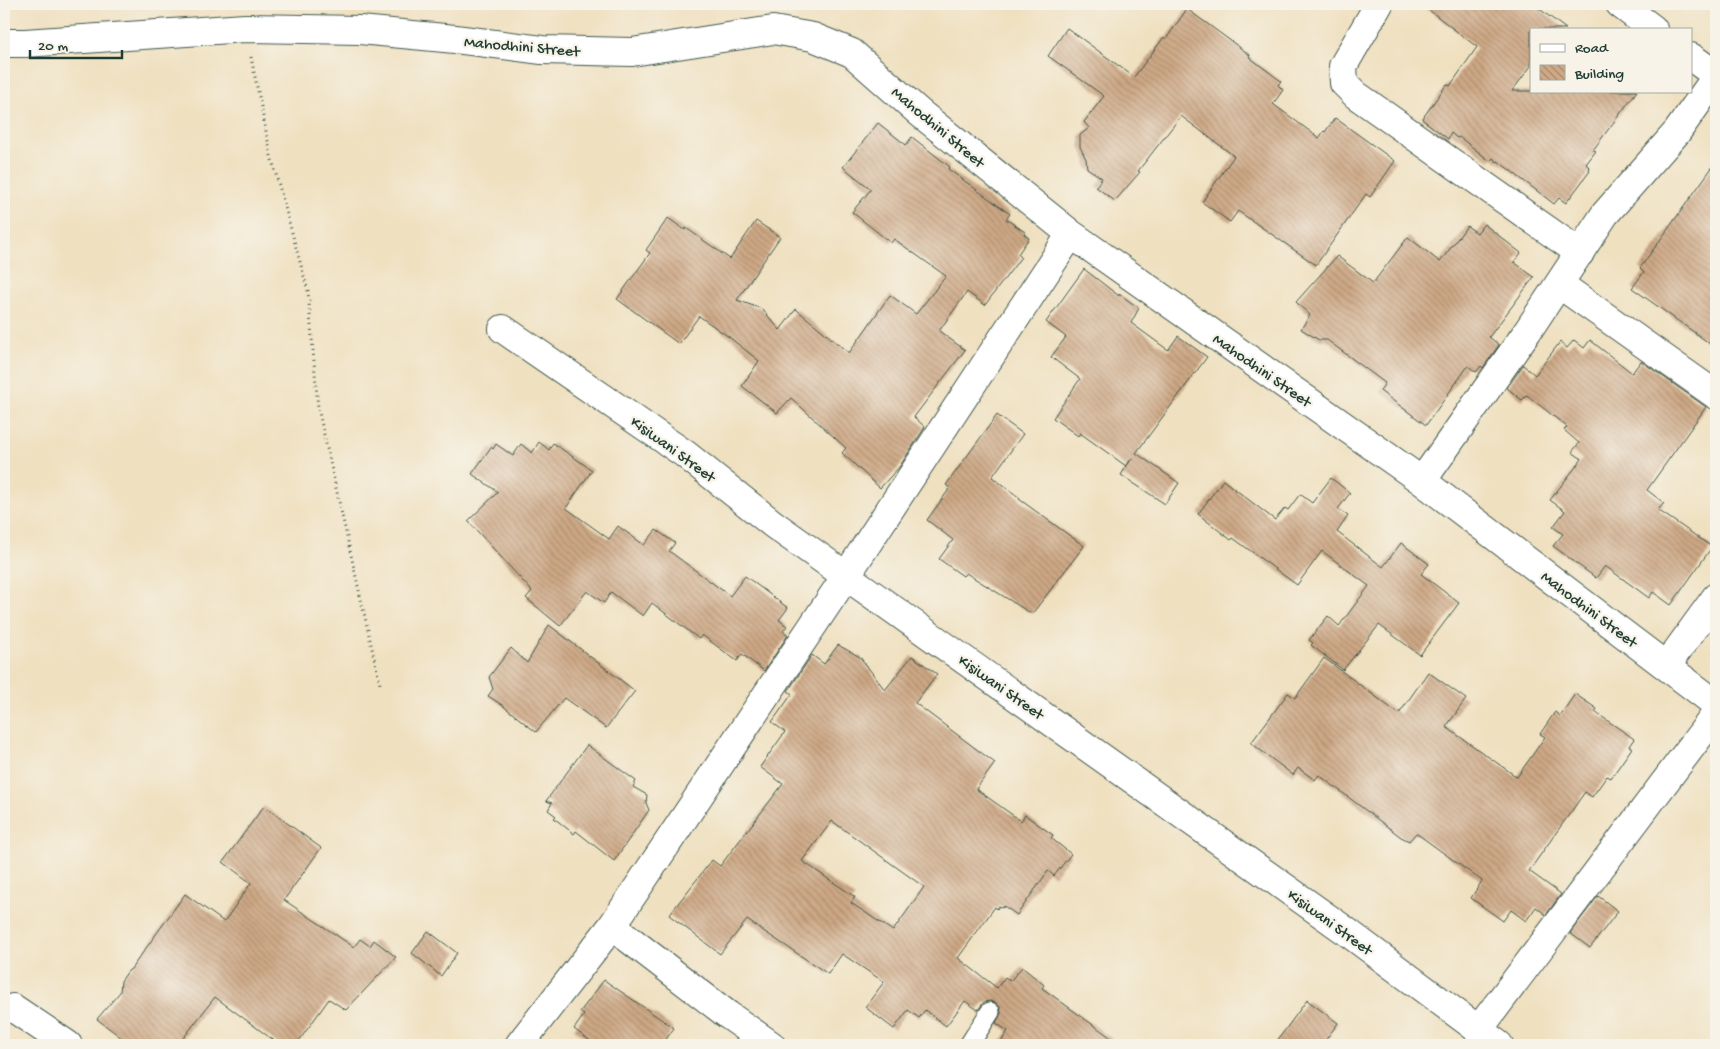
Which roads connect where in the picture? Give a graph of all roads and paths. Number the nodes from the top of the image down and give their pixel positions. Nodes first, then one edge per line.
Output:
1 (1379, 4) edge
2 (1620, 4) edge
3 (245, 28) junction
4 (1652, 28) edge
5 (4, 43) edge
6 (1692, 58) edge
7 (1716, 76) edge
8 (1071, 234) junction
9 (1580, 253) junction
10 (1559, 284) junction
11 (503, 328) dead end
12 (1716, 395) edge
13 (1422, 481) junction
14 (846, 576) junction
15 (1716, 597) edge
16 (1666, 666) junction
17 (380, 684) dead end
18 (1716, 704) edge
19 (1716, 714) edge
20 (612, 926) junction
21 (13, 1008) dead end
22 (990, 1012) dead end
23 (1489, 1037) edge
24 (68, 1045) edge
25 (519, 1045) edge
26 (771, 1045) edge
27 (969, 1045) edge

1 - 9 street
2 - 4 street
3 - 5 street, Mahodhini Street
3 - 8 street, Mahodhini Street
3 - 17 path
6 - 7 street
7 - 9 street
8 - 13 street, Mahodhini Street
8 - 14 street
9 - 10 street
10 - 12 street
10 - 13 street
11 - 14 street, Kisiwani Street
13 - 16 street, Mahodhini Street
14 - 20 street
14 - 23 street, Kisiwani Street
15 - 16 street
16 - 18 street, Mahodhini Street
19 - 23 street
20 - 25 street
20 - 26 street
21 - 24 street
22 - 27 lane

